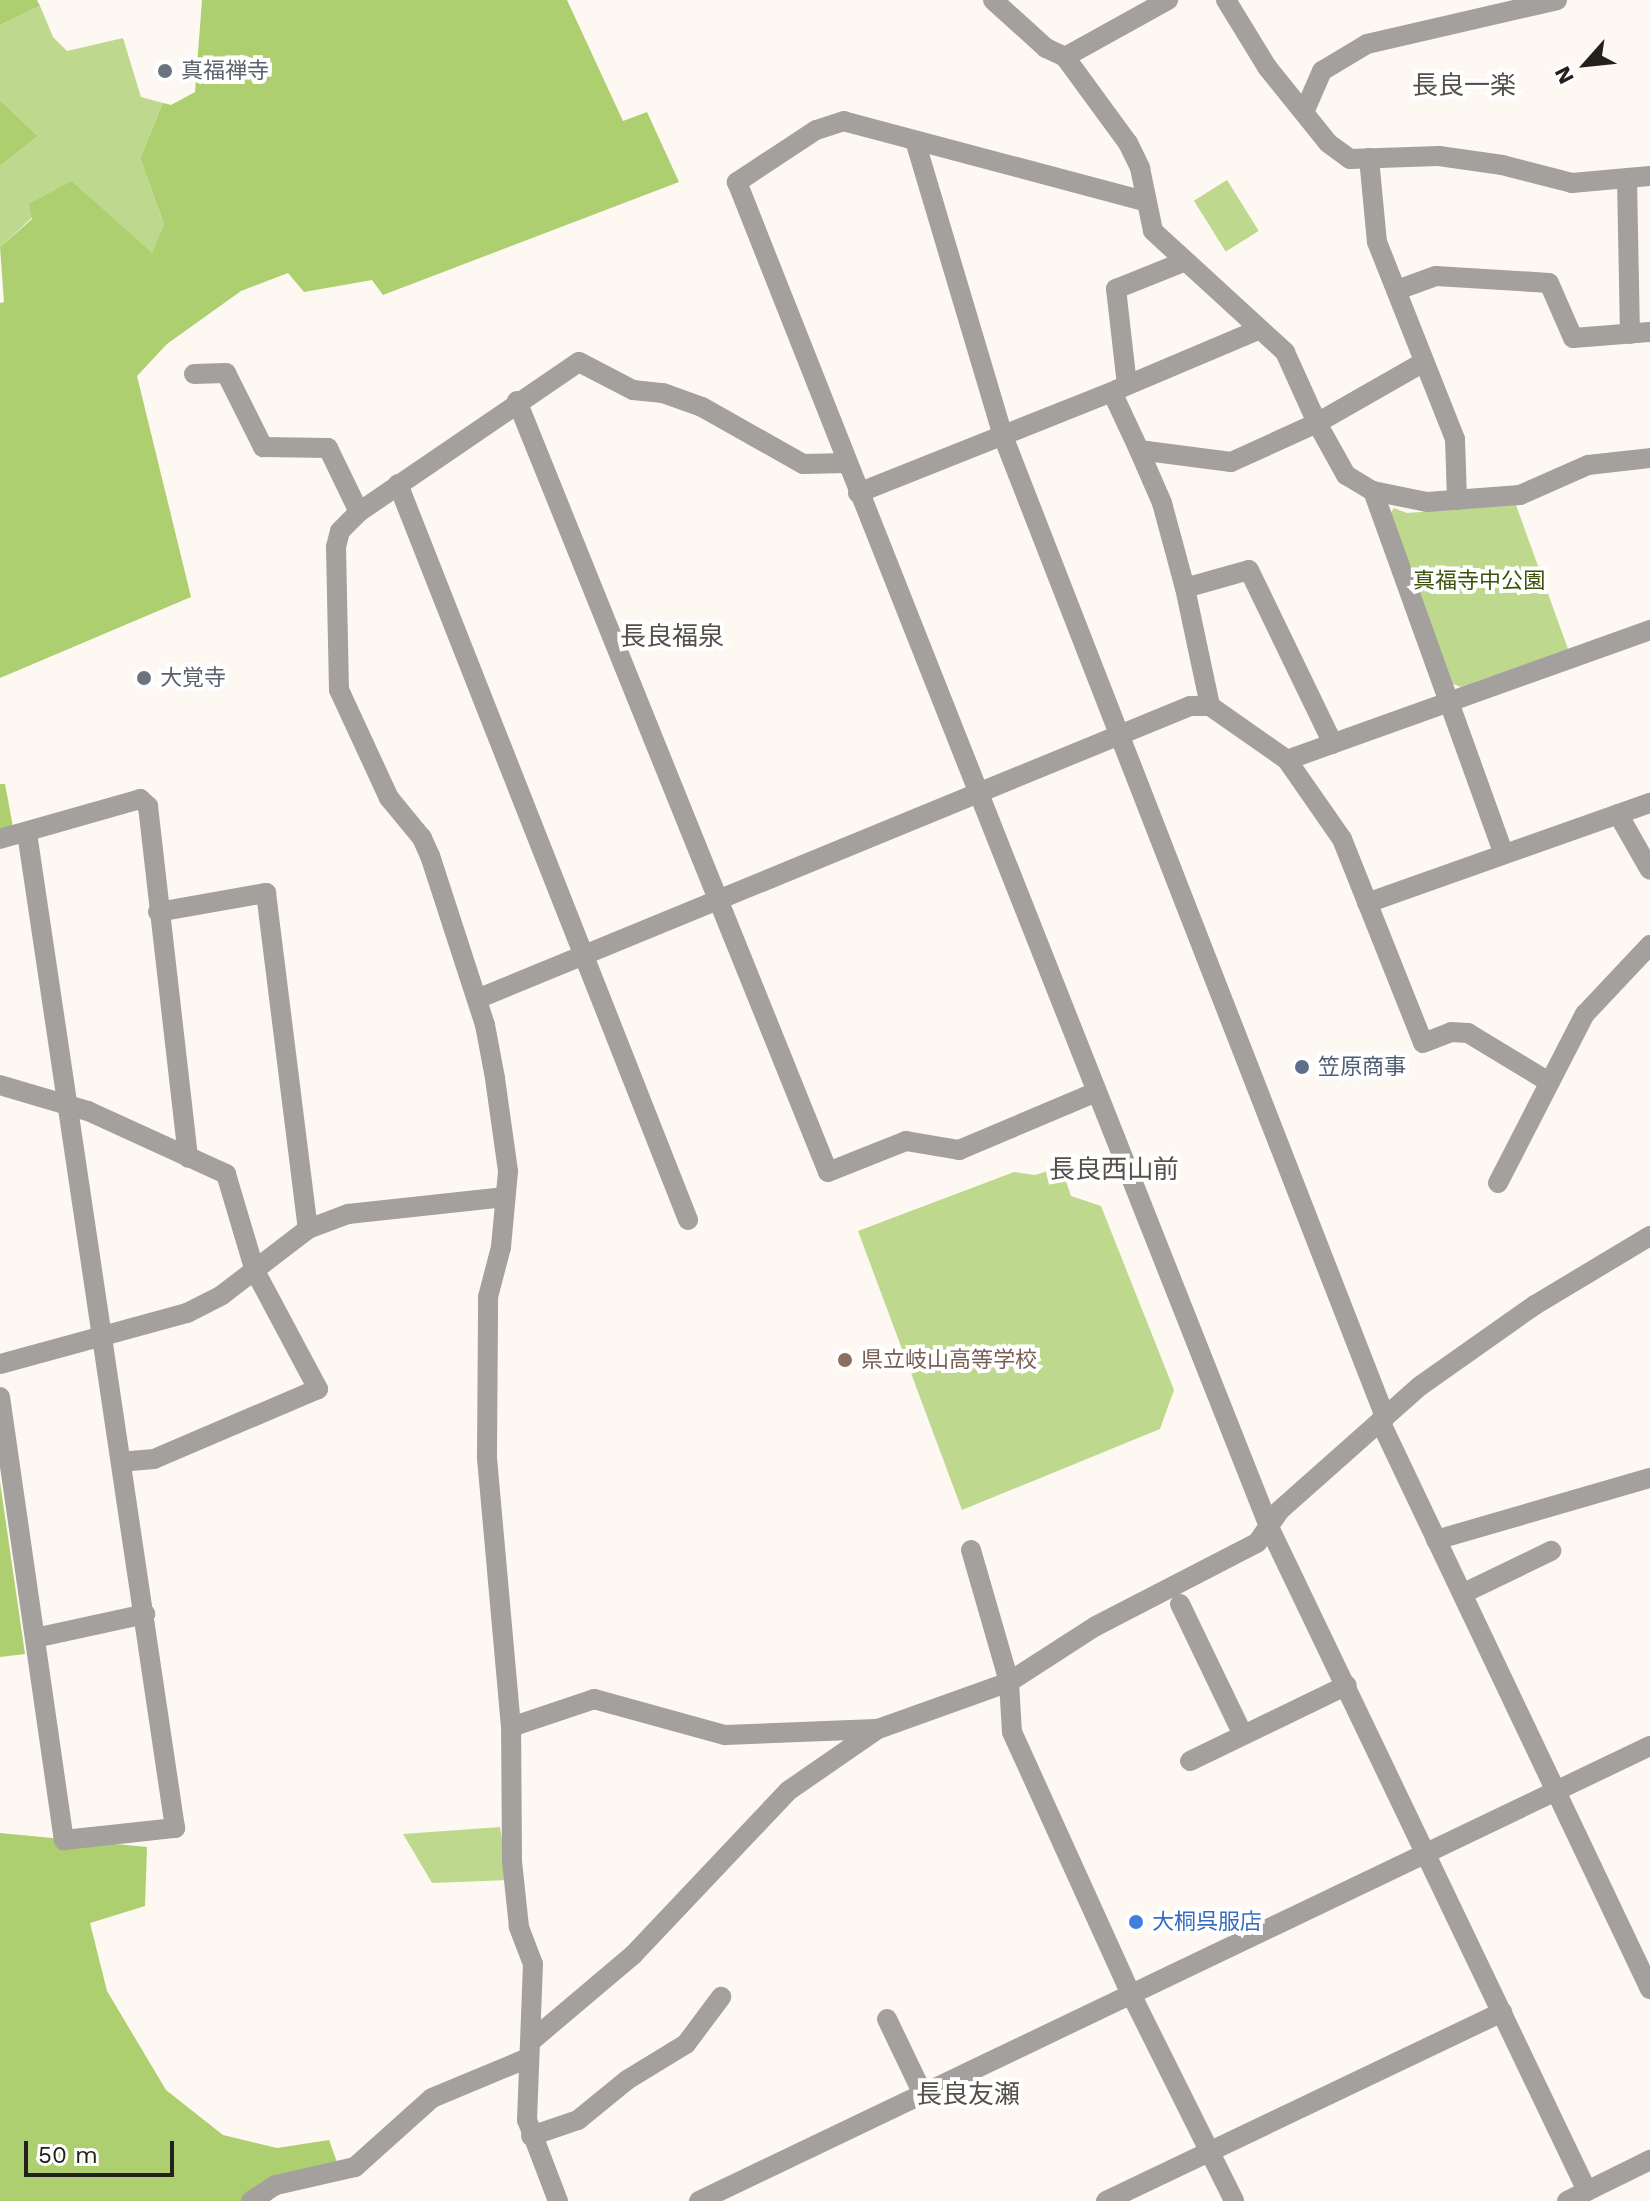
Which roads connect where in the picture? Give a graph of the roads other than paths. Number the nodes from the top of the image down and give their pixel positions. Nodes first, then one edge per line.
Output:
1 (993, 0) edge
2 (1168, 0) edge
3 (1226, 0) edge
4 (1557, 0) edge
5 (1134, 8) edge
6 (1065, 57) junction
7 (1305, 110) junction
8 (916, 144) junction
9 (1369, 158) junction
10 (1650, 176) edge
11 (1627, 179) junction
12 (1144, 201) junction
13 (1183, 262) junction
14 (1400, 289) junction
15 (1258, 330) junction
16 (1640, 333) edge
17 (1422, 363) junction
18 (194, 374) dead end
19 (1120, 388) junction
20 (517, 401) junction
21 (1317, 423) junction
22 (1003, 436) junction
23 (1139, 450) junction
24 (1650, 458) edge
25 (847, 463) junction
26 (398, 484) junction
27 (1373, 491) junction
28 (858, 493) junction
29 (1457, 500) junction
30 (359, 512) junction
31 (1185, 588) junction
32 (1650, 630) edge
33 (1449, 703) junction
34 (1210, 706) junction
35 (1120, 736) junction
36 (1333, 744) junction
37 (1287, 760) junction
38 (976, 795) junction
39 (1650, 803) edge
40 (1618, 814) junction
41 (27, 833) junction
42 (0, 839) edge
43 (1504, 854) junction
44 (1650, 870) edge
45 (717, 901) junction
46 (1367, 903) junction
47 (158, 912) junction
48 (1650, 945) edge
49 (583, 956) junction
50 (477, 999) junction
51 (1549, 1082) junction
52 (0, 1085) edge
53 (1096, 1092) junction
54 (70, 1105) junction
55 (188, 1158) junction
56 (1498, 1183) dead end
57 (505, 1197) junction
58 (688, 1220) dead end
59 (308, 1229) junction
60 (1650, 1236) edge
61 (255, 1271) junction
62 (105, 1331) junction
63 (0, 1364) edge
64 (0, 1397) edge
65 (1382, 1419) junction
66 (122, 1462) junction
67 (1650, 1478) edge
68 (1270, 1529) junction
69 (1436, 1540) junction
70 (971, 1550) dead end
71 (1551, 1551) dead end
72 (1464, 1593) junction
73 (1180, 1604) dead end
74 (145, 1614) junction
75 (35, 1638) junction
76 (1009, 1682) junction
77 (1347, 1685) junction
78 (511, 1727) junction
79 (878, 1729) junction
80 (1243, 1735) junction
81 (1650, 1746) edge
82 (1190, 1761) dead end
83 (1554, 1790) junction
84 (1425, 1852) junction
85 (1650, 1989) edge
86 (1131, 1994) junction
87 (721, 1997) dead end
88 (1502, 2012) junction
89 (887, 2019) dead end
90 (529, 2050) junction
91 (923, 2094) junction
92 (531, 2136) junction
93 (1211, 2151) junction
94 (1650, 2160) edge
95 (1587, 2191) junction
96 (251, 2201) edge
97 (558, 2201) edge
98 (699, 2201) edge
99 (1106, 2201) edge
100 (1234, 2201) edge
101 (1567, 2201) edge

1 - 6 street
2 - 5 street
3 - 7 street
4 - 7 street
5 - 6 street
6 - 12 street
7 - 9 street
8 - 12 street
8 - 22 street
8 - 25 street
9 - 11 street
9 - 14 street
10 - 11 street
11 - 16 street
12 - 13 street
13 - 15 street
13 - 19 street
14 - 16 street
14 - 17 street
15 - 19 street
15 - 21 street
17 - 21 street
17 - 29 street
18 - 30 street
19 - 22 street
19 - 23 street
20 - 25 street
20 - 26 street
20 - 45 street
21 - 23 street
21 - 27 street
22 - 28 street
22 - 35 street
23 - 31 street
24 - 29 street
25 - 28 street
26 - 30 street
26 - 49 street
27 - 29 street
27 - 33 street
28 - 38 street
30 - 50 street
31 - 34 street
31 - 36 street
32 - 33 street
33 - 36 street
33 - 43 street
34 - 35 street
34 - 37 street
35 - 38 street
35 - 65 street
36 - 37 street
37 - 46 street
38 - 45 street
38 - 53 street
39 - 40 street
40 - 43 street
40 - 44 street
41 - 42 street
41 - 47 street
41 - 54 street
43 - 46 street
45 - 49 street
45 - 53 street
46 - 51 street
47 - 55 street
47 - 59 street
48 - 51 street
49 - 50 street
49 - 58 street
50 - 57 street
51 - 56 street
52 - 54 street
53 - 68 street
54 - 55 street
54 - 62 street
55 - 61 street
57 - 59 street
57 - 78 street
59 - 61 street
60 - 65 street
61 - 62 street
61 - 66 street
62 - 63 street
62 - 66 street
64 - 75 street
65 - 68 street
65 - 69 street
66 - 74 street
67 - 69 street
68 - 76 street
68 - 77 street
69 - 72 street
70 - 76 street
71 - 72 street
72 - 83 street
73 - 80 street
74 - 75 street
74 - 75 street
76 - 79 street
76 - 86 street
77 - 80 street
77 - 84 street
78 - 79 street
78 - 90 street
79 - 90 street
80 - 82 street
81 - 83 street
83 - 84 street
83 - 85 street
84 - 86 street
84 - 88 street
86 - 91 street
86 - 93 street
87 - 92 street
88 - 93 street
88 - 95 street
89 - 91 street
90 - 92 street
90 - 96 street
91 - 98 street
92 - 97 street
93 - 99 street
93 - 100 street
94 - 95 street
95 - 101 street

